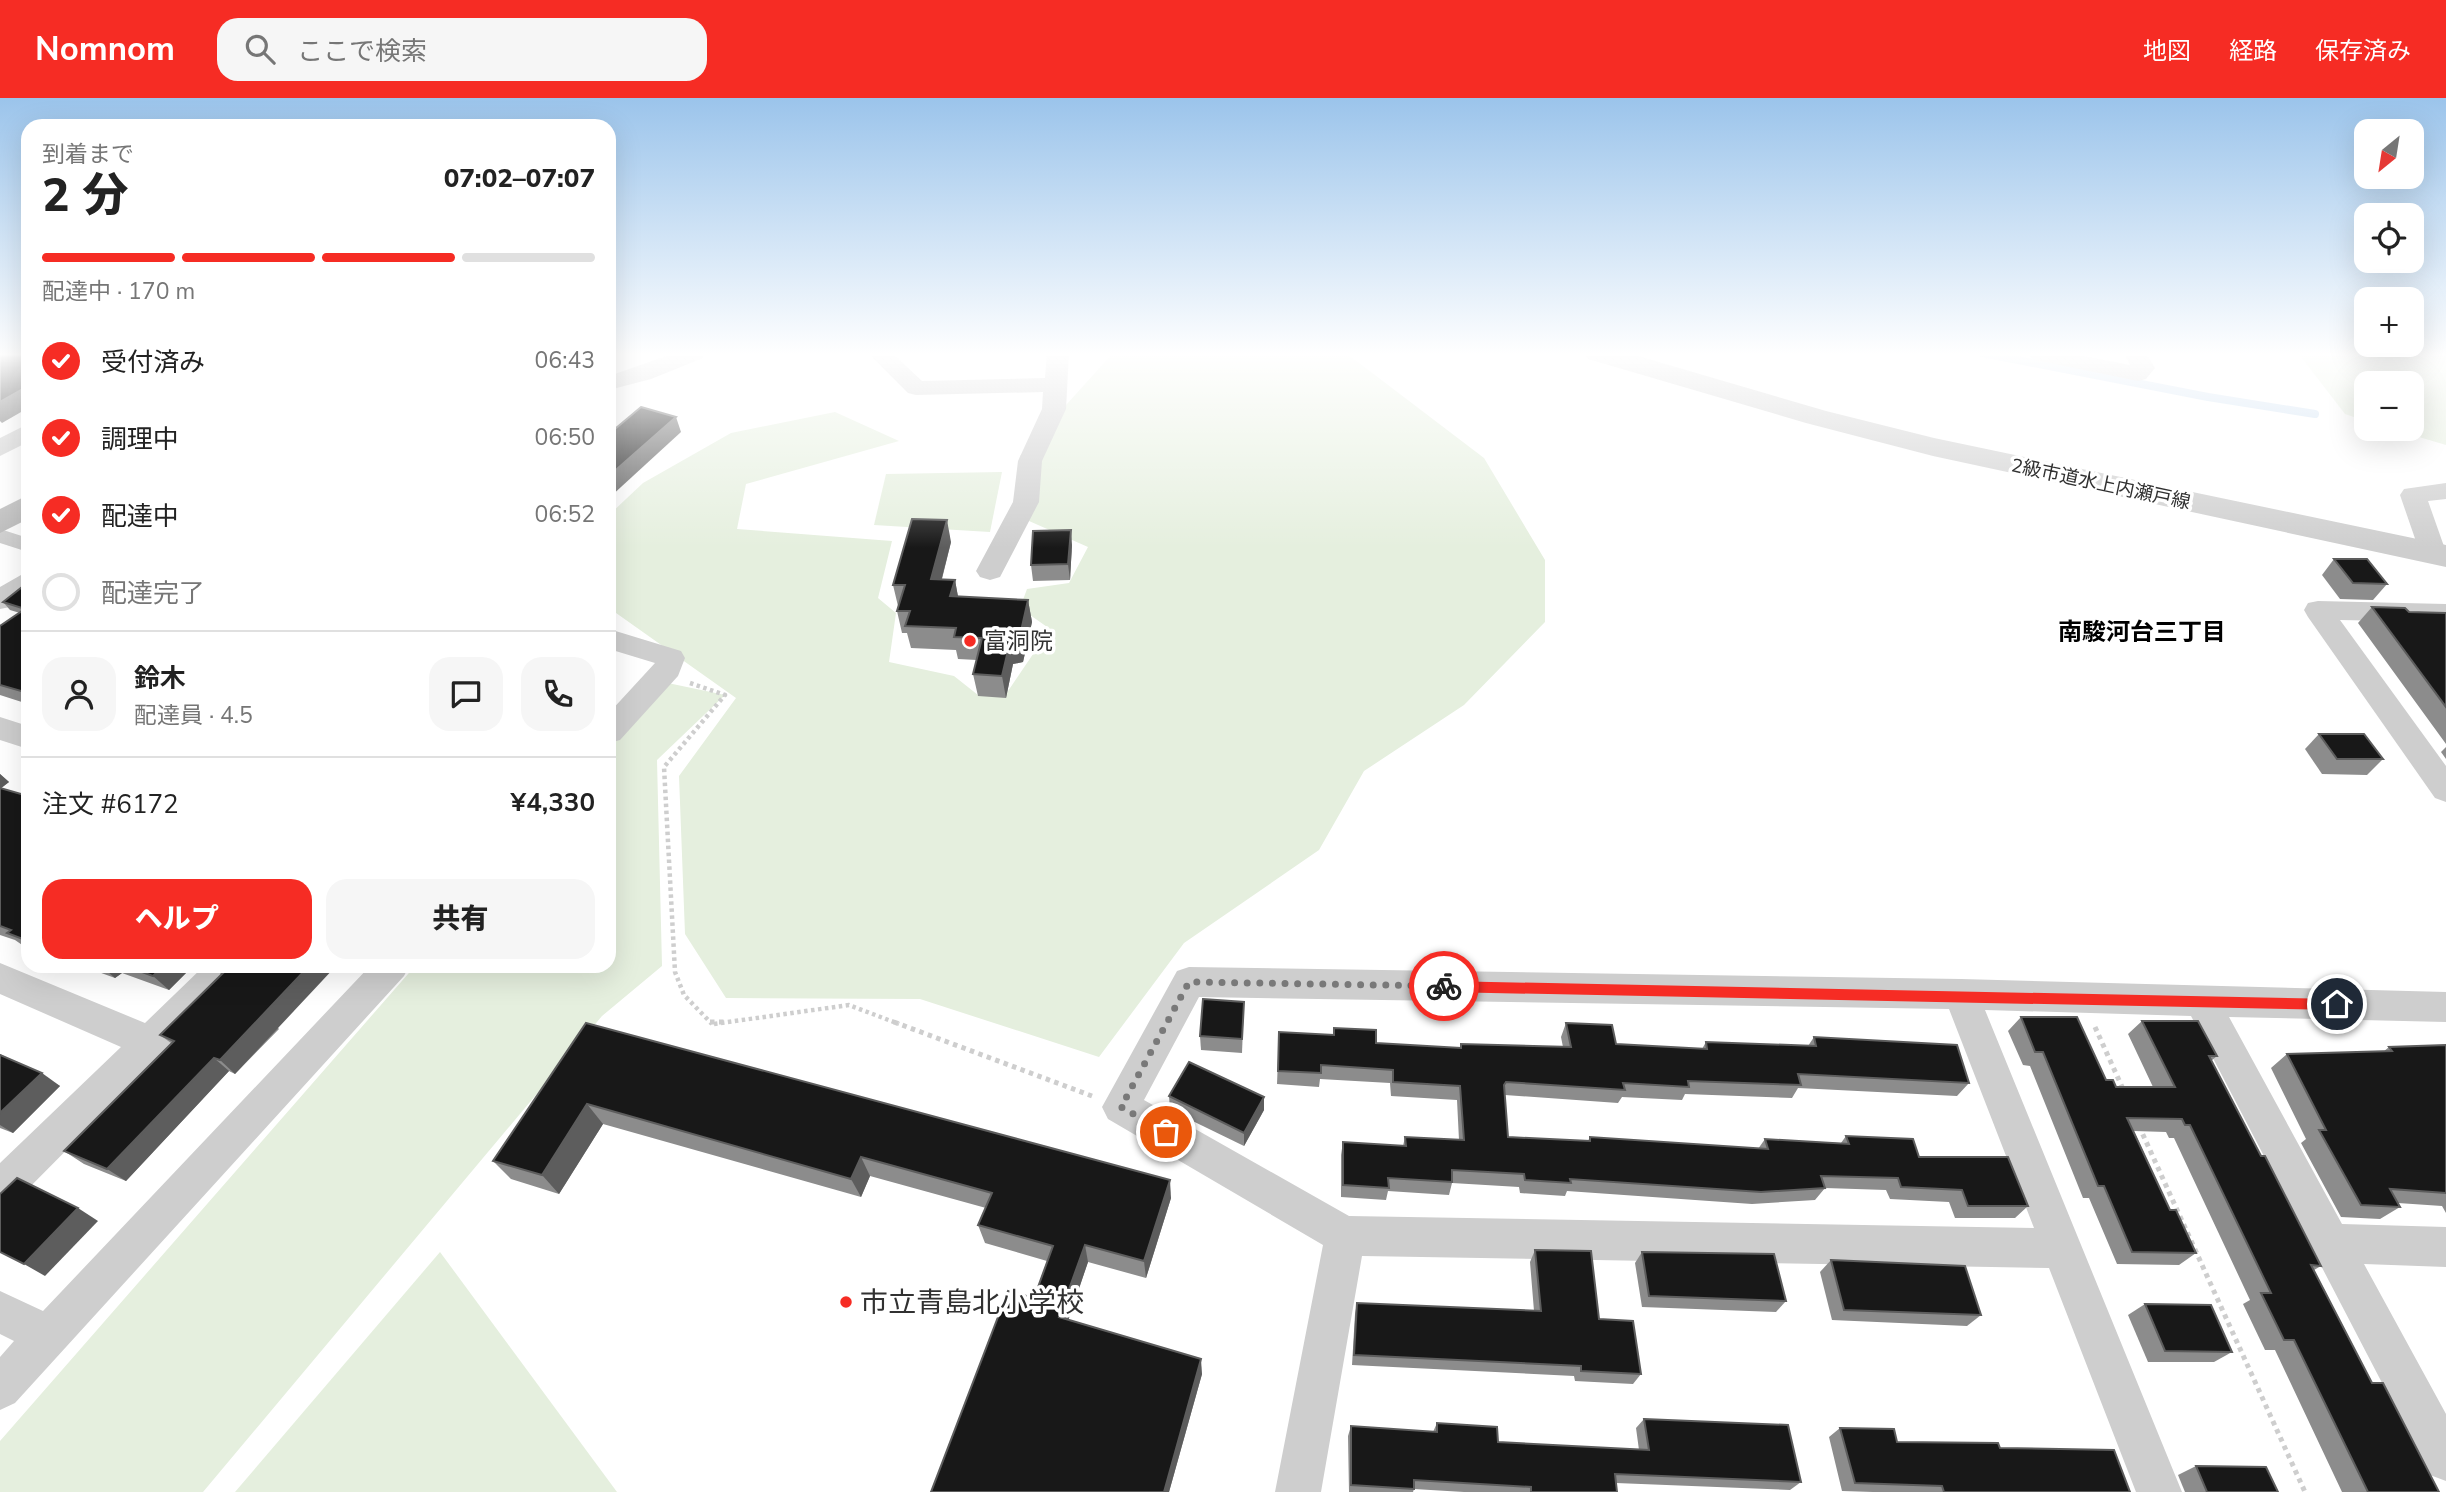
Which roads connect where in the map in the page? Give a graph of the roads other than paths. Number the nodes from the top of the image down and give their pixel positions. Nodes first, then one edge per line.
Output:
1 (1050, 418) edge
2 (1820, 418) edge
3 (21, 436) edge
4 (0, 449) edge
5 (2446, 491) edge
6 (21, 492) edge
7 (0, 505) edge
8 (21, 510) edge
9 (0, 523) edge
10 (0, 536) edge
11 (21, 543) edge
12 (2440, 554) edge
13 (990, 571) dead end
14 (21, 585) edge
15 (0, 600) edge
16 (2446, 613) edge
17 (616, 641) edge
18 (616, 722) edge
19 (0, 728) edge
20 (21, 736) edge
21 (2446, 790) edge
22 (220, 973) edge
23 (385, 973) edge
24 (0, 978) edge
25 (1961, 995) junction
26 (2202, 1001) junction
27 (2446, 1007) edge
28 (149, 1042) junction
29 (0, 1190) edge
30 (1345, 1236) junction
31 (2331, 1243) junction
32 (2446, 1247) edge
33 (2062, 1248) junction
34 (0, 1312) edge
35 (48, 1336) junction
36 (0, 1388) edge
37 (2446, 1459) edge
38 (1298, 1492) edge
39 (2158, 1492) edge

1 - 13 street
2 - 12 street, 2級市道水上内瀬戸線
3 - 4 street
5 - 12 street
6 - 7 main road
8 - 9 main road
10 - 11 street
14 - 15 street
16 - 21 street
17 - 18 street
19 - 20 street
22 - 28 street
23 - 35 street
24 - 28 street
25 - 26 street
25 - 30 street
25 - 33 street
26 - 27 street
26 - 31 street
28 - 29 street
30 - 33 street
30 - 38 street
31 - 32 street
31 - 37 street
33 - 39 street
34 - 35 street
35 - 36 street

